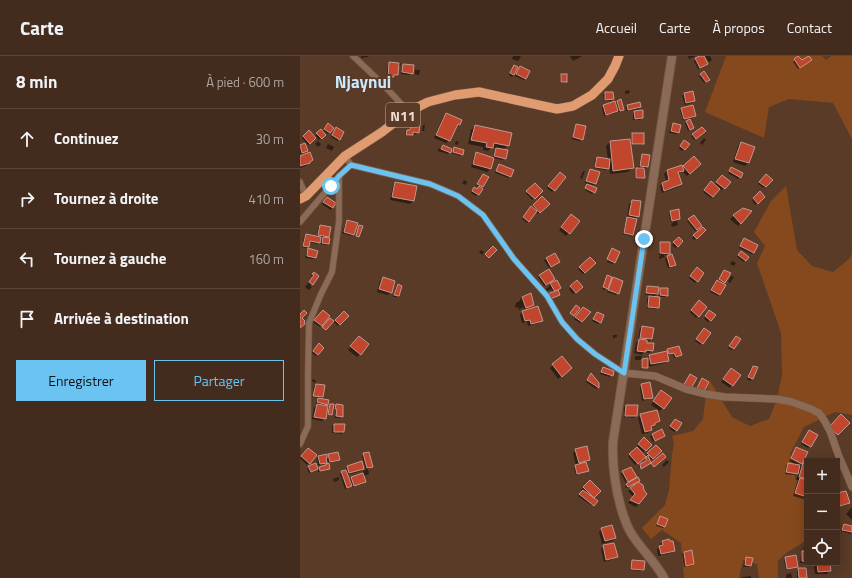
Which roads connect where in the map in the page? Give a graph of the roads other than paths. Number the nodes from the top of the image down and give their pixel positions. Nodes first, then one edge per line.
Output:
1 (353, 56) edge
2 (619, 56) edge
3 (672, 56) edge
4 (408, 112) junction
5 (346, 156) junction
6 (351, 165) junction
7 (339, 176) junction
8 (300, 182) edge
9 (303, 198) edge
10 (300, 222) edge
11 (624, 373) junction
12 (300, 444) edge
13 (852, 487) edge
14 (664, 578) edge

1 - 4 street
2 - 4 highway, N11
3 - 11 main road
4 - 5 highway, N11
5 - 6 street
5 - 9 highway, N11
6 - 7 street
6 - 11 street
7 - 10 street
7 - 12 street
8 - 9 street
11 - 13 street
11 - 14 main road

